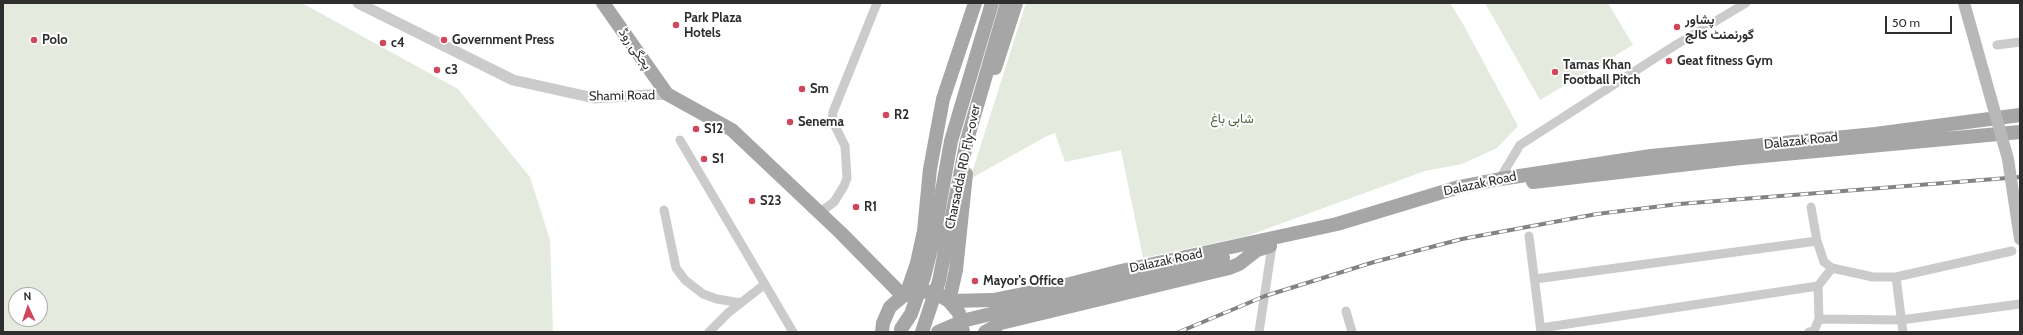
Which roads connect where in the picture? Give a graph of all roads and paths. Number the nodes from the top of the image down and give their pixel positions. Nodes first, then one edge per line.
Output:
1 (358, 3) edge
2 (603, 3) edge
3 (877, 3) edge
4 (975, 3) edge
5 (992, 3) edge
6 (1008, 3) edge
7 (1016, 3) edge
8 (1746, 3) edge
9 (1964, 3) edge
10 (2020, 42) edge
11 (1996, 45) dead end
12 (667, 94) junction
13 (2020, 115) edge
14 (2020, 132) edge
15 (680, 140) dead end
16 (1497, 183) junction
17 (1811, 207) dead end
18 (664, 210) dead end
19 (819, 213) junction
20 (1529, 236) dead end
21 (2020, 239) edge
22 (1817, 241) junction
23 (1272, 246) junction
24 (1257, 250) junction
25 (2012, 251) dead end
26 (1832, 268) junction
27 (1896, 277) junction
28 (1535, 279) junction
29 (765, 284) junction
30 (1818, 286) junction
31 (904, 296) junction
32 (949, 301) junction
33 (741, 303) junction
34 (2020, 304) edge
35 (1346, 311) dead end
36 (1819, 319) junction
37 (1901, 320) junction
38 (900, 330) edge
39 (1541, 330) edge
40 (708, 332) edge
41 (793, 332) edge
42 (882, 332) edge
43 (922, 332) edge
44 (938, 332) edge
45 (963, 332) edge
46 (985, 332) edge
47 (1259, 332) edge
48 (1352, 332) edge
49 (1812, 332) edge
50 (1903, 332) edge

1 - 12 street, Shami Road
2 - 12 main road, پجگی روڈ
3 - 19 street
4 - 31 main road
5 - 38 main road, Charsadda RD Fly-over, bridge
6 - 43 main road, Charsadda RD Fly-over, bridge
7 - 32 main road
8 - 16 street
9 - 21 main road, bridge
10 - 11 street
12 - 19 main road, Shami Road
13 - 16 main road, Dalazak Road
14 - 16 main road, Dalazak Road
15 - 29 street
16 - 23 main road, Dalazak Road
16 - 32 main road, Dalazak Road
17 - 22 street
18 - 33 street
19 - 31 main road, Shami Road
20 - 28 street
22 - 26 street
22 - 28 street
23 - 24 main road, Dalazak Road
23 - 47 street
24 - 44 main road, bridge
24 - 46 main road, Dalazak Road
25 - 27 street
26 - 27 street
26 - 30 street
27 - 37 street
28 - 39 street
29 - 33 street
29 - 41 street
30 - 36 street
30 - 39 street
31 - 32 main road
31 - 42 main road
32 - 45 main road
33 - 40 street
34 - 37 street
35 - 48 street
36 - 37 street
36 - 49 street
37 - 50 street

